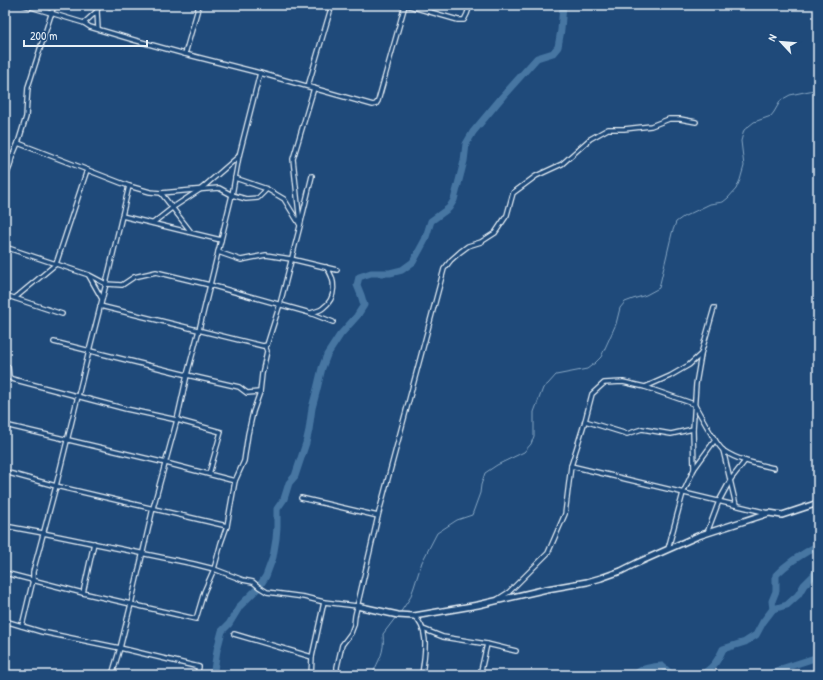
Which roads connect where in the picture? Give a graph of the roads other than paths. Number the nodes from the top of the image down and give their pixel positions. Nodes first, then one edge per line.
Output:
1 (24, 5) edge
2 (54, 5) edge
3 (99, 5) edge
4 (199, 5) edge
5 (332, 5) edge
6 (405, 5) edge
7 (470, 5) edge
8 (97, 11) junction
9 (51, 13) junction
10 (84, 22) junction
11 (98, 29) junction
12 (185, 54) junction
13 (260, 72) junction
14 (308, 86) junction
15 (314, 88) junction
16 (696, 122) dead end
17 (18, 144) junction
18 (5, 154) edge
19 (239, 156) junction
20 (12, 157) junction
21 (88, 170) junction
22 (312, 176) dead end
23 (5, 178) edge
24 (235, 178) junction
25 (128, 186) junction
26 (201, 189) junction
27 (267, 189) junction
28 (161, 193) junction
29 (232, 195) junction
30 (172, 208) junction
31 (122, 216) junction
32 (153, 223) junction
33 (300, 226) junction
34 (191, 232) junction
35 (220, 240) junction
36 (5, 247) edge
37 (218, 252) junction
38 (291, 258) junction
39 (56, 264) junction
40 (326, 267) junction
41 (337, 270) dead end
42 (89, 275) junction
43 (106, 284) junction
44 (210, 285) junction
45 (5, 295) edge
46 (15, 298) junction
47 (102, 299) junction
48 (280, 304) junction
49 (100, 306) junction
50 (714, 308) dead end
51 (310, 313) junction
52 (62, 314) dead end
53 (333, 322) dead end
54 (199, 330) junction
55 (54, 342) dead end
56 (265, 346) junction
57 (89, 351) junction
58 (701, 354) junction
59 (5, 364) edge
60 (187, 375) junction
61 (645, 387) junction
62 (260, 392) junction
63 (78, 397) junction
64 (694, 404) junction
65 (177, 420) junction
66 (585, 421) junction
67 (5, 425) edge
68 (693, 429) junction
69 (68, 440) junction
70 (715, 440) junction
71 (723, 450) junction
72 (745, 461) junction
73 (166, 463) junction
74 (571, 466) junction
75 (774, 468) dead end
76 (694, 469) junction
77 (5, 472) edge
78 (209, 474) junction
79 (731, 479) junction
80 (235, 481) junction
81 (56, 486) junction
82 (683, 493) junction
83 (301, 498) dead end
84 (719, 501) junction
85 (818, 504) edge
86 (736, 505) junction
87 (153, 508) junction
88 (769, 513) junction
89 (378, 516) junction
90 (5, 526) edge
91 (227, 526) junction
92 (43, 533) junction
93 (708, 533) junction
94 (94, 543) junction
95 (668, 549) junction
96 (142, 553) junction
97 (214, 569) junction
98 (5, 573) edge
99 (33, 580) junction
100 (83, 593) junction
101 (497, 600) junction
102 (324, 602) junction
103 (131, 604) junction
104 (357, 606) junction
105 (414, 616) junction
106 (5, 621) edge
107 (22, 626) junction
108 (423, 629) junction
109 (234, 634) dead end
110 (487, 644) junction
111 (120, 648) junction
112 (516, 651) dead end
113 (312, 657) junction
114 (112, 675) edge
115 (197, 675) edge
116 (311, 675) edge
117 (337, 675) edge
118 (422, 675) edge
119 (480, 675) edge

1 - 9 street
2 - 9 street
3 - 8 street
4 - 12 street
5 - 14 street
6 - 7 street
6 - 15 street
8 - 10 street
8 - 11 street
9 - 10 street
9 - 17 street
10 - 11 street
11 - 12 street
12 - 13 street
13 - 14 street
13 - 19 street
14 - 15 street
15 - 33 street
16 - 89 street
17 - 20 street
17 - 21 street
18 - 20 street
19 - 24 street
19 - 26 street
20 - 23 street
21 - 25 street
21 - 39 street
22 - 33 street
24 - 27 street
24 - 29 street
25 - 28 street
25 - 31 street
26 - 28 street
26 - 29 street
26 - 30 street
27 - 29 street
27 - 33 street
28 - 30 street
29 - 35 street
30 - 32 street
30 - 34 street
31 - 32 street
31 - 43 street
32 - 34 street
33 - 38 street
34 - 35 street
35 - 37 street
36 - 39 street
37 - 38 street
37 - 44 street
38 - 40 street
38 - 48 street
39 - 42 street
39 - 46 street
40 - 41 street
40 - 51 street
42 - 43 street
42 - 47 street
43 - 44 street
43 - 47 street
44 - 48 street
44 - 54 street
45 - 46 street
46 - 52 street
47 - 49 street
48 - 51 street
48 - 56 street
49 - 54 street
49 - 57 street
50 - 58 street
51 - 53 street
54 - 56 street
54 - 60 street
55 - 57 street
56 - 62 street
57 - 60 street
57 - 63 street
58 - 61 street
58 - 64 street
59 - 63 street
60 - 62 street
60 - 65 street
61 - 64 street
61 - 66 street
62 - 80 street
63 - 65 street
63 - 69 street
64 - 68 street
64 - 70 street
65 - 73 street
65 - 78 street
66 - 68 street
66 - 74 street
67 - 69 street
68 - 76 street
69 - 73 street
69 - 81 street
70 - 71 street
70 - 76 street
71 - 72 street
71 - 79 street
72 - 75 street
72 - 79 street
73 - 78 street
73 - 87 street
74 - 82 street
74 - 101 street
76 - 82 street
77 - 81 street
78 - 80 street
79 - 84 street
79 - 86 street
80 - 91 street
81 - 87 street
81 - 92 street
82 - 84 street
82 - 95 street
83 - 89 street
84 - 86 street
84 - 93 street
85 - 88 street
86 - 88 street
87 - 91 street
87 - 96 street
88 - 93 street
89 - 104 street
90 - 92 street
91 - 97 street
92 - 94 street
92 - 99 street
93 - 95 street
94 - 96 street
94 - 100 street
95 - 101 street
96 - 97 street
96 - 103 street
97 - 102 street
97 - 103 street
98 - 99 street
99 - 100 street
99 - 107 street
100 - 103 street
101 - 105 street
102 - 104 street
102 - 113 street
103 - 111 street
104 - 105 street
104 - 117 street
105 - 108 street
106 - 107 street
107 - 111 street
108 - 110 street
108 - 118 street
109 - 113 street
110 - 112 street
110 - 119 street
111 - 114 street
111 - 115 street
113 - 116 street

